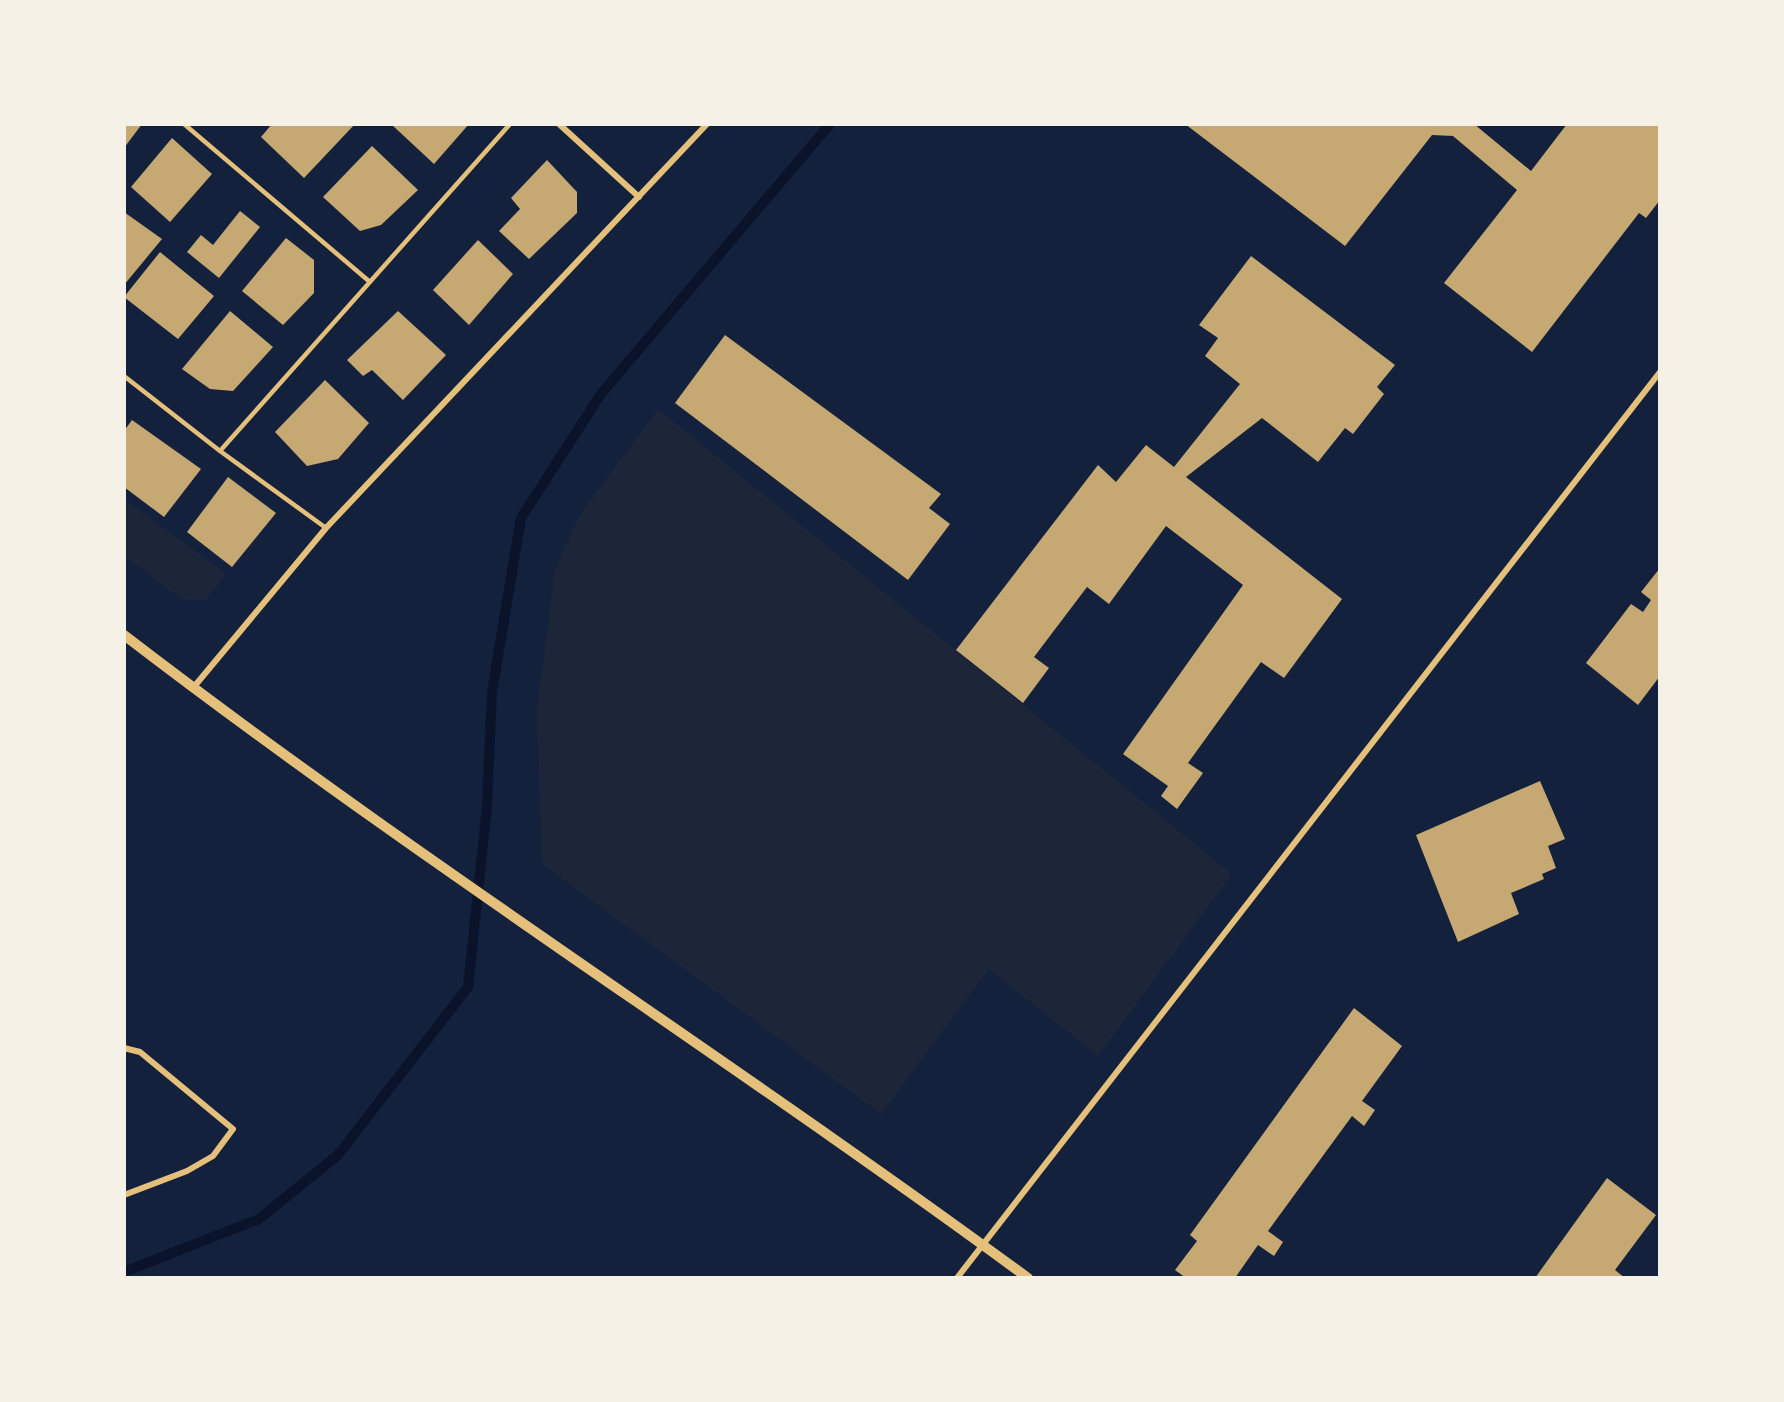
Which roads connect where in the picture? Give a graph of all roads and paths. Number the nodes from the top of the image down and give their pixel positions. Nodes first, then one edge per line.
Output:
1 (184, 124) edge
2 (510, 124) edge
3 (559, 124) edge
4 (707, 124) edge
5 (639, 197) junction
6 (370, 282) junction
7 (1659, 372) edge
8 (124, 376) edge
9 (220, 451) junction
10 (326, 528) junction
11 (124, 635) edge
12 (193, 688) junction
13 (124, 1048) edge
14 (124, 1195) edge
15 (982, 1244) junction
16 (957, 1278) edge
17 (1028, 1278) edge

1 - 6 lane
2 - 6 lane
3 - 5 street
4 - 5 street
5 - 10 street
6 - 9 lane
7 - 15 street
8 - 9 lane
9 - 10 lane
10 - 12 street
11 - 12 street
12 - 15 street
13 - 14 street
15 - 16 street
15 - 17 street

